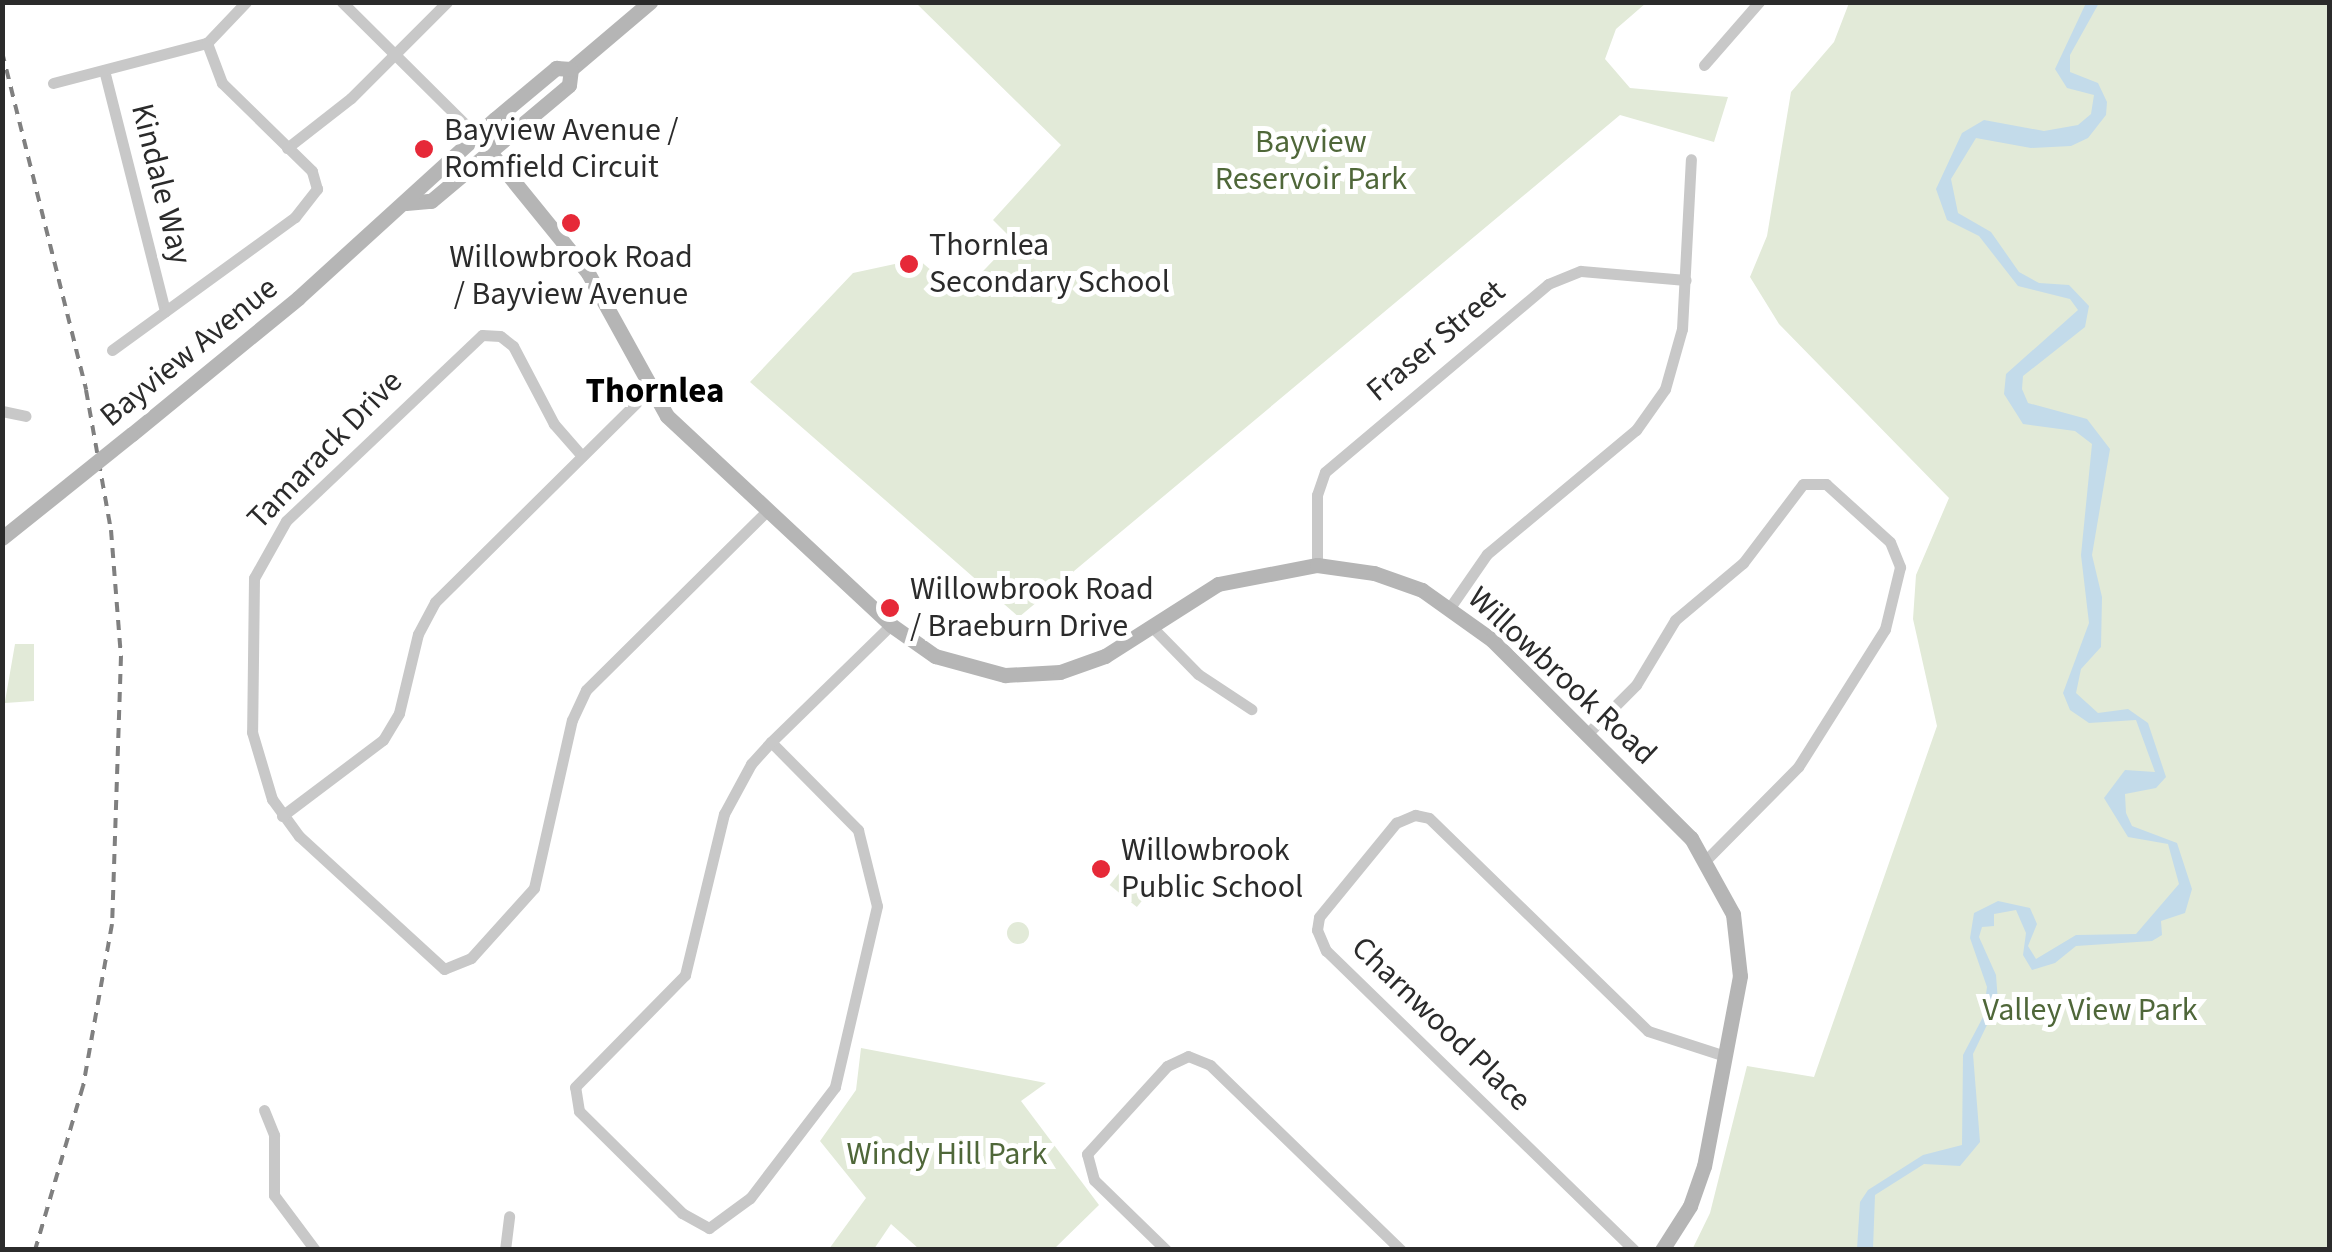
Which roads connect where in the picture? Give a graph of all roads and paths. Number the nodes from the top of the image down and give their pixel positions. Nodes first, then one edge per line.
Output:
1 (246, 2) edge
2 (342, 2) edge
3 (447, 2) edge
4 (650, 2) edge
5 (1759, 2) edge
6 (207, 42) junction
7 (396, 55) junction
8 (1704, 65) dead end
9 (572, 69) junction
10 (104, 70) junction
11 (54, 83) dead end
12 (476, 135) junction
13 (287, 148) junction
14 (490, 152) junction
15 (1691, 159) dead end
16 (406, 203) junction
17 (1686, 280) junction
18 (165, 311) junction
19 (112, 350) dead end
20 (649, 390) junction
21 (2, 411) edge
22 (25, 416) dead end
23 (582, 456) junction
24 (768, 510) junction
25 (2, 538) edge
26 (1316, 565) junction
27 (1451, 606) junction
28 (891, 625) junction
29 (1151, 626) junction
30 (1251, 709) dead end
31 (1587, 734) junction
32 (771, 742) junction
33 (282, 816) junction
34 (1707, 859) junction
35 (1725, 1056) junction
36 (264, 1110) dead end
37 (509, 1216) dead end
38 (315, 1250) edge
39 (505, 1250) edge
40 (1166, 1250) edge
41 (1401, 1250) edge
42 (1634, 1250) edge
43 (1662, 1250) edge

1 - 6 street
2 - 7 street
3 - 7 street
4 - 9 street, Bayview Avenue
5 - 8 street
6 - 10 street
6 - 13 street, Kindale Way
7 - 12 street
7 - 13 street
9 - 12 street, Bayview Avenue
9 - 14 street, Bayview Avenue
10 - 11 street
10 - 18 street, Kindale Way
12 - 14 street, Willowbrook Road
12 - 16 street, Bayview Avenue
13 - 18 street, Kindale Way
14 - 16 street, Bayview Avenue
14 - 20 street, Willowbrook Road
15 - 17 street
16 - 25 street, Bayview Avenue, bridge
17 - 26 street, Fraser Street
17 - 27 street
18 - 19 street, Kindale Way
20 - 23 street
20 - 24 street, Willowbrook Road
21 - 22 street
23 - 33 street
23 - 33 street, Tamarack Drive
24 - 28 street, Willowbrook Road
24 - 33 street, Tamarack Drive
26 - 27 street, Willowbrook Road
26 - 29 street, Willowbrook Road
27 - 31 street, Willowbrook Road
28 - 29 street, Willowbrook Road
28 - 32 street
29 - 30 street
31 - 34 street, Willowbrook Road
31 - 34 street
32 - 32 street
34 - 35 street, Willowbrook Road
35 - 42 street, Charnwood Place
35 - 43 street, Willowbrook Road
36 - 38 street
37 - 39 street
40 - 41 street

